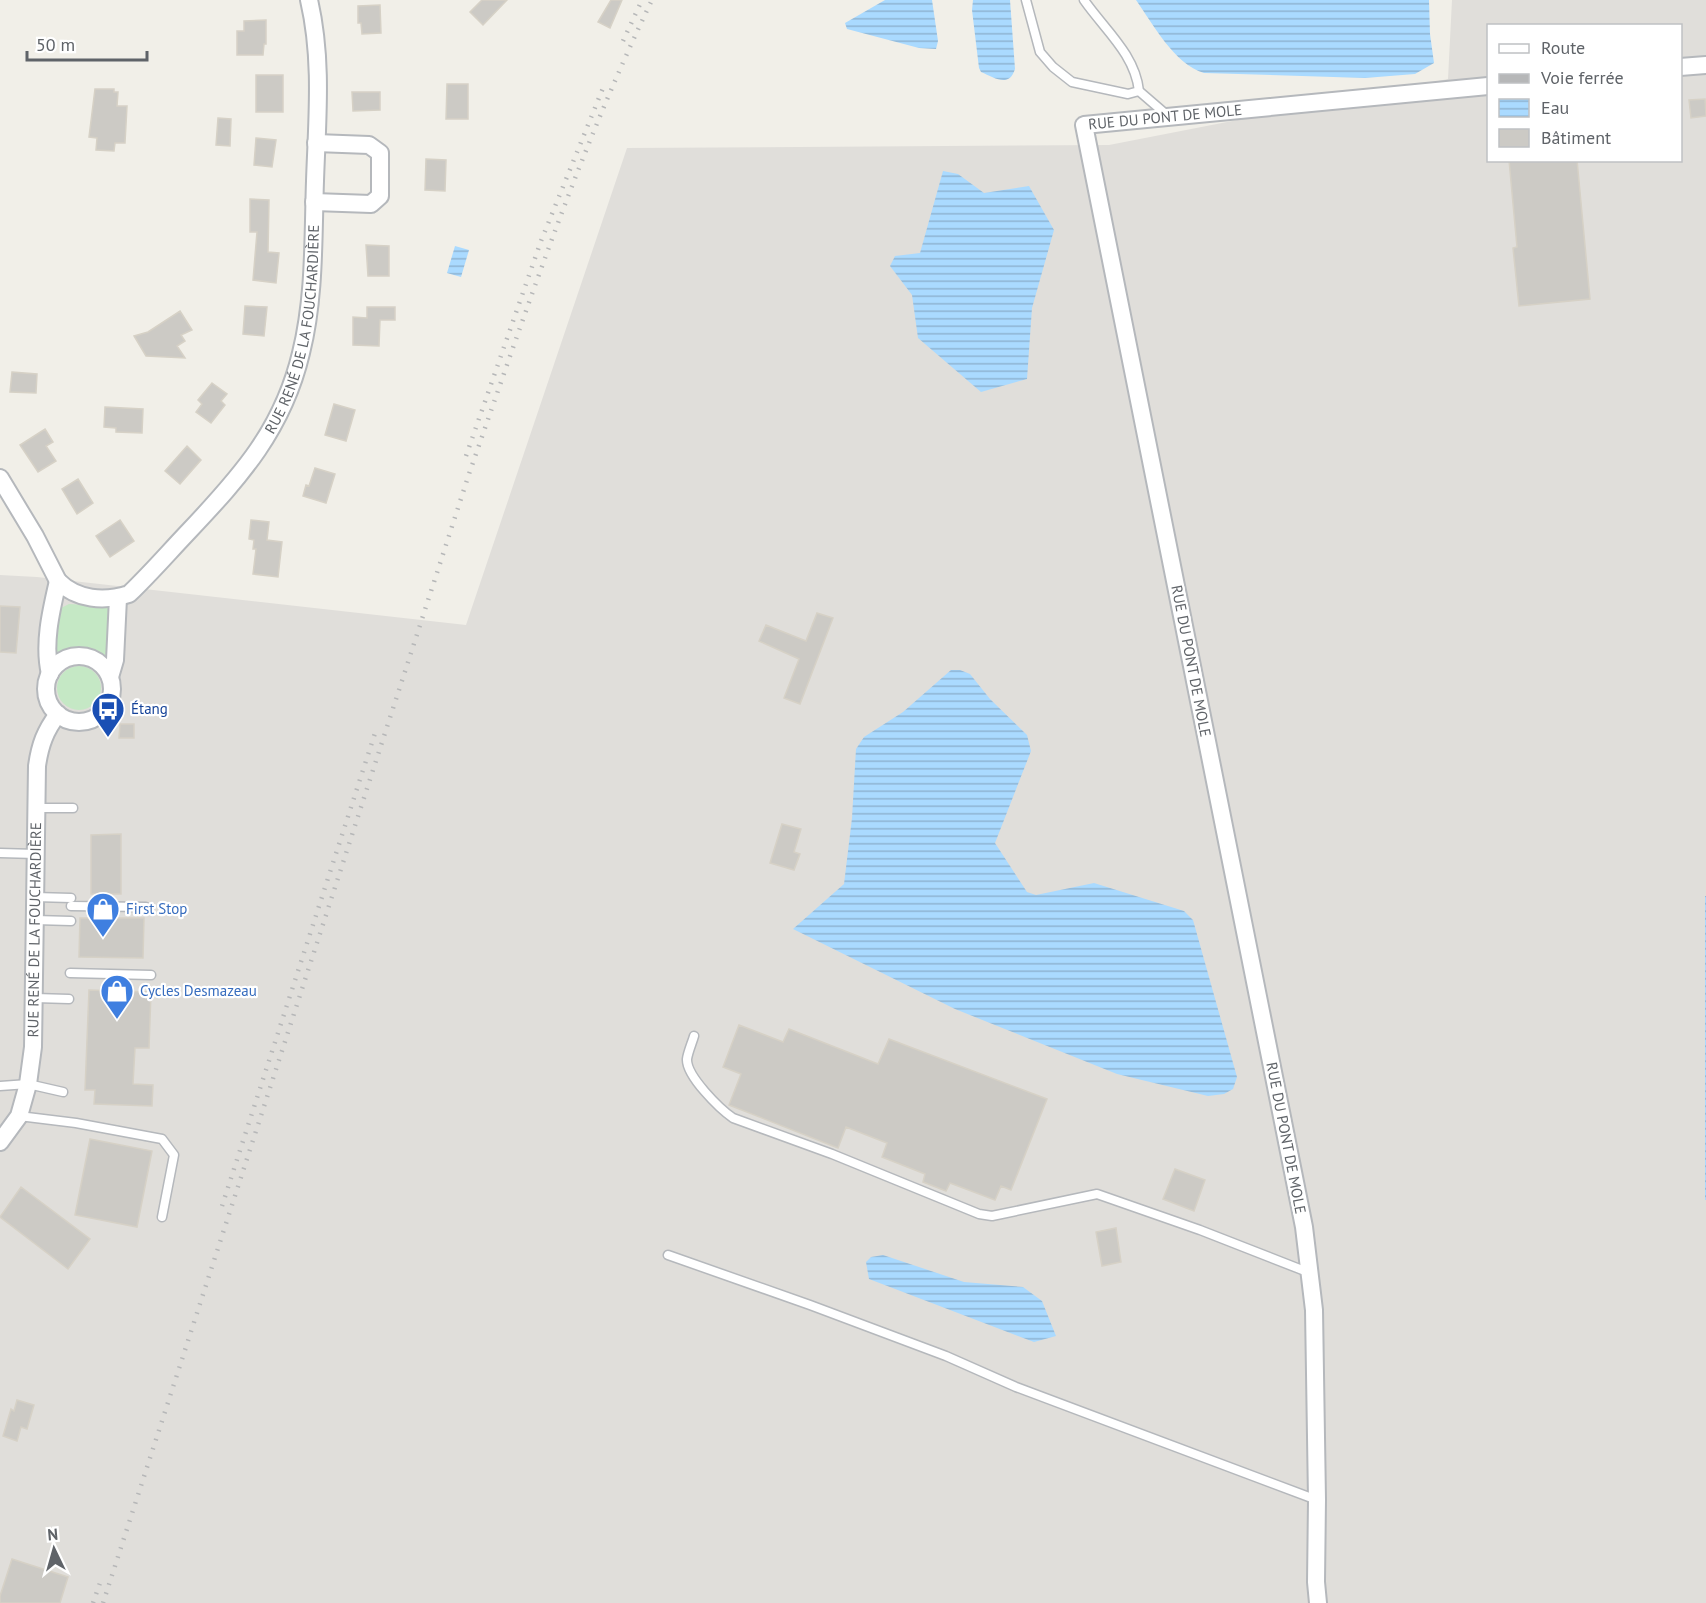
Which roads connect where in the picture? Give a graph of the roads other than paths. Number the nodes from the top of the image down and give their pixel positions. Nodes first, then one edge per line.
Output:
1 (309, 0) edge
2 (1026, 0) edge
3 (1084, 0) edge
4 (1706, 65) edge
5 (1682, 67) edge
6 (1487, 86) edge
7 (1139, 90) junction
8 (1169, 117) junction
9 (316, 143) junction
10 (314, 202) junction
11 (0, 478) edge
12 (58, 581) junction
13 (118, 598) junction
14 (50, 674) junction
15 (110, 677) junction
16 (58, 714) junction
17 (36, 808) junction
18 (73, 808) dead end
19 (0, 853) edge
20 (36, 854) junction
21 (35, 897) junction
22 (146, 908) dead end
23 (35, 920) junction
24 (71, 921) dead end
25 (70, 973) dead end
26 (151, 975) dead end
27 (35, 999) junction
28 (69, 999) dead end
29 (694, 1036) dead end
30 (28, 1084) junction
31 (0, 1086) edge
32 (63, 1092) dead end
33 (18, 1116) junction
34 (0, 1142) edge
35 (162, 1217) dead end
36 (668, 1255) dead end
37 (1310, 1273) junction
38 (1317, 1500) junction
39 (1318, 1603) edge

1 - 9 street, RUE RENÉ DE LA FOUCHARDIÈRE
2 - 7 lane
3 - 7 lane
4 - 5 street
6 - 8 street, RUE DU PONT DE MOLE
7 - 8 lane
8 - 37 street, RUE DU PONT DE MOLE
9 - 10 street, RUE RENÉ DE LA FOUCHARDIÈRE
9 - 10 street
10 - 13 street, RUE RENÉ DE LA FOUCHARDIÈRE
11 - 12 street
12 - 13 street
12 - 14 street
13 - 15 street
14 - 15 street
14 - 16 street
15 - 16 street
16 - 17 street, RUE RENÉ DE LA FOUCHARDIÈRE
17 - 18 lane
17 - 20 street, RUE RENÉ DE LA FOUCHARDIÈRE
19 - 20 lane
20 - 21 street, RUE RENÉ DE LA FOUCHARDIÈRE
21 - 22 lane
21 - 23 street, RUE RENÉ DE LA FOUCHARDIÈRE
23 - 24 lane
23 - 27 street, RUE RENÉ DE LA FOUCHARDIÈRE
25 - 26 lane
27 - 28 lane
27 - 30 street, RUE RENÉ DE LA FOUCHARDIÈRE
29 - 37 lane
30 - 31 lane
30 - 32 lane
30 - 33 street, RUE RENÉ DE LA FOUCHARDIÈRE
33 - 34 street, RUE RENÉ DE LA FOUCHARDIÈRE
33 - 35 lane
36 - 38 lane
37 - 38 street, RUE DU PONT DE MOLE
38 - 39 street, RUE DU PONT DE MOLE

